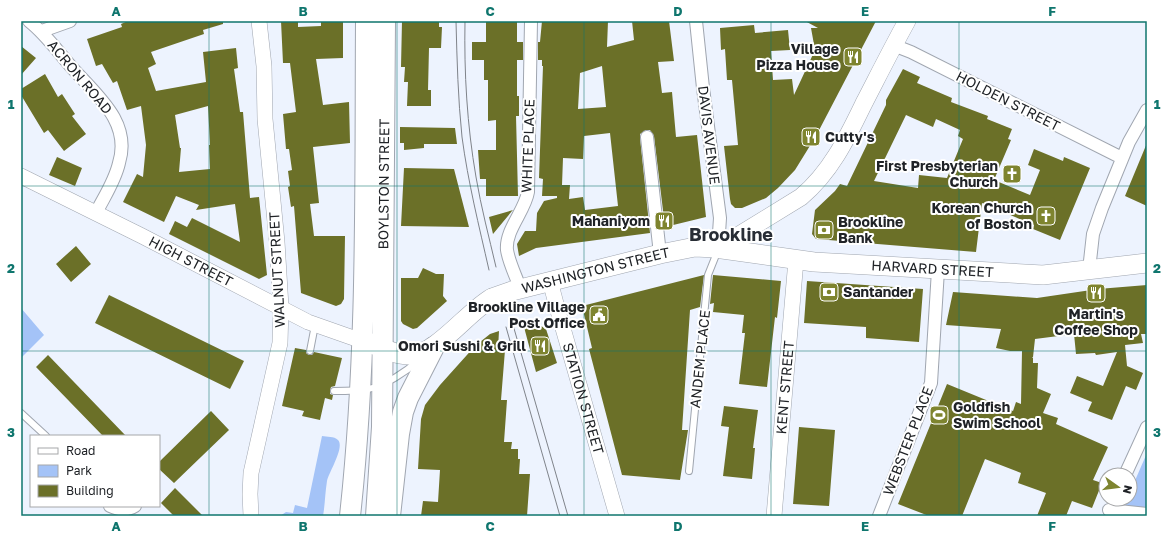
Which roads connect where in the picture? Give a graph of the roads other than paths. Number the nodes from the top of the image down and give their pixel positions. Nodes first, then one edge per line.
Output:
1 (29, 21) edge
2 (70, 21) edge
3 (259, 21) edge
4 (366, 21) edge
5 (386, 21) edge
6 (532, 21) edge
7 (696, 21) edge
8 (907, 21) edge
9 (42, 31) junction
10 (893, 45) junction
11 (1147, 110) edge
12 (647, 137) dead end
13 (1122, 158) junction
14 (21, 176) edge
15 (96, 213) junction
16 (718, 248) junction
17 (660, 254) junction
18 (796, 260) junction
19 (1147, 263) edge
20 (938, 270) junction
21 (1089, 270) junction
22 (550, 281) junction
23 (516, 289) junction
24 (281, 307) junction
25 (315, 324) junction
26 (362, 341) junction
27 (434, 346) junction
28 (382, 347) junction
29 (310, 351) dead end
30 (382, 384) junction
31 (360, 390) junction
32 (334, 391) dead end
33 (21, 413) edge
34 (1147, 427) edge
35 (45, 435) edge
36 (1129, 467) edge
37 (689, 471) dead end
38 (112, 507) edge
39 (1110, 508) edge
40 (131, 511) edge
41 (1147, 514) edge
42 (251, 516) edge
43 (350, 516) edge
44 (376, 516) edge
45 (390, 516) edge
46 (617, 516) edge
47 (774, 516) edge
48 (879, 516) edge

1 - 9 street, ACRON ROAD
2 - 9 street
3 - 24 street, WALNUT STREET
4 - 26 highway, BOYLSTON STREET
5 - 28 highway, BOYLSTON STREET
6 - 23 street, WHITE PLACE
7 - 16 street, DAVIS AVENUE
8 - 10 main road
9 - 15 street, ACRON ROAD
10 - 13 street, HOLDEN STREET
10 - 16 main road
11 - 13 street
12 - 17 street
13 - 21 street
14 - 15 street, HIGH STREET
15 - 24 street, HIGH STREET
16 - 17 main road, WASHINGTON STREET
16 - 18 main road, HARVARD STREET
16 - 37 lane, ANDEM PLACE
17 - 22 main road, WASHINGTON STREET
18 - 20 main road, HARVARD STREET
18 - 47 street, KENT STREET
19 - 21 main road, HARVARD STREET
20 - 21 main road, HARVARD STREET
20 - 48 street, WEBSTER PLACE
22 - 23 main road, WASHINGTON STREET
22 - 46 street, STATION STREET
23 - 27 main road, WASHINGTON STREET, bridge
24 - 25 street, HIGH STREET
24 - 42 street, WALNUT STREET
25 - 26 street, HIGH STREET
25 - 29 lane
26 - 28 main road, WASHINGTON STREET
26 - 31 highway
27 - 28 main road, WASHINGTON STREET
27 - 30 lane
27 - 45 highway
28 - 30 highway
30 - 31 lane
30 - 44 highway
31 - 32 lane
31 - 43 highway
33 - 35 lane
34 - 36 street
38 - 40 street
39 - 41 street

